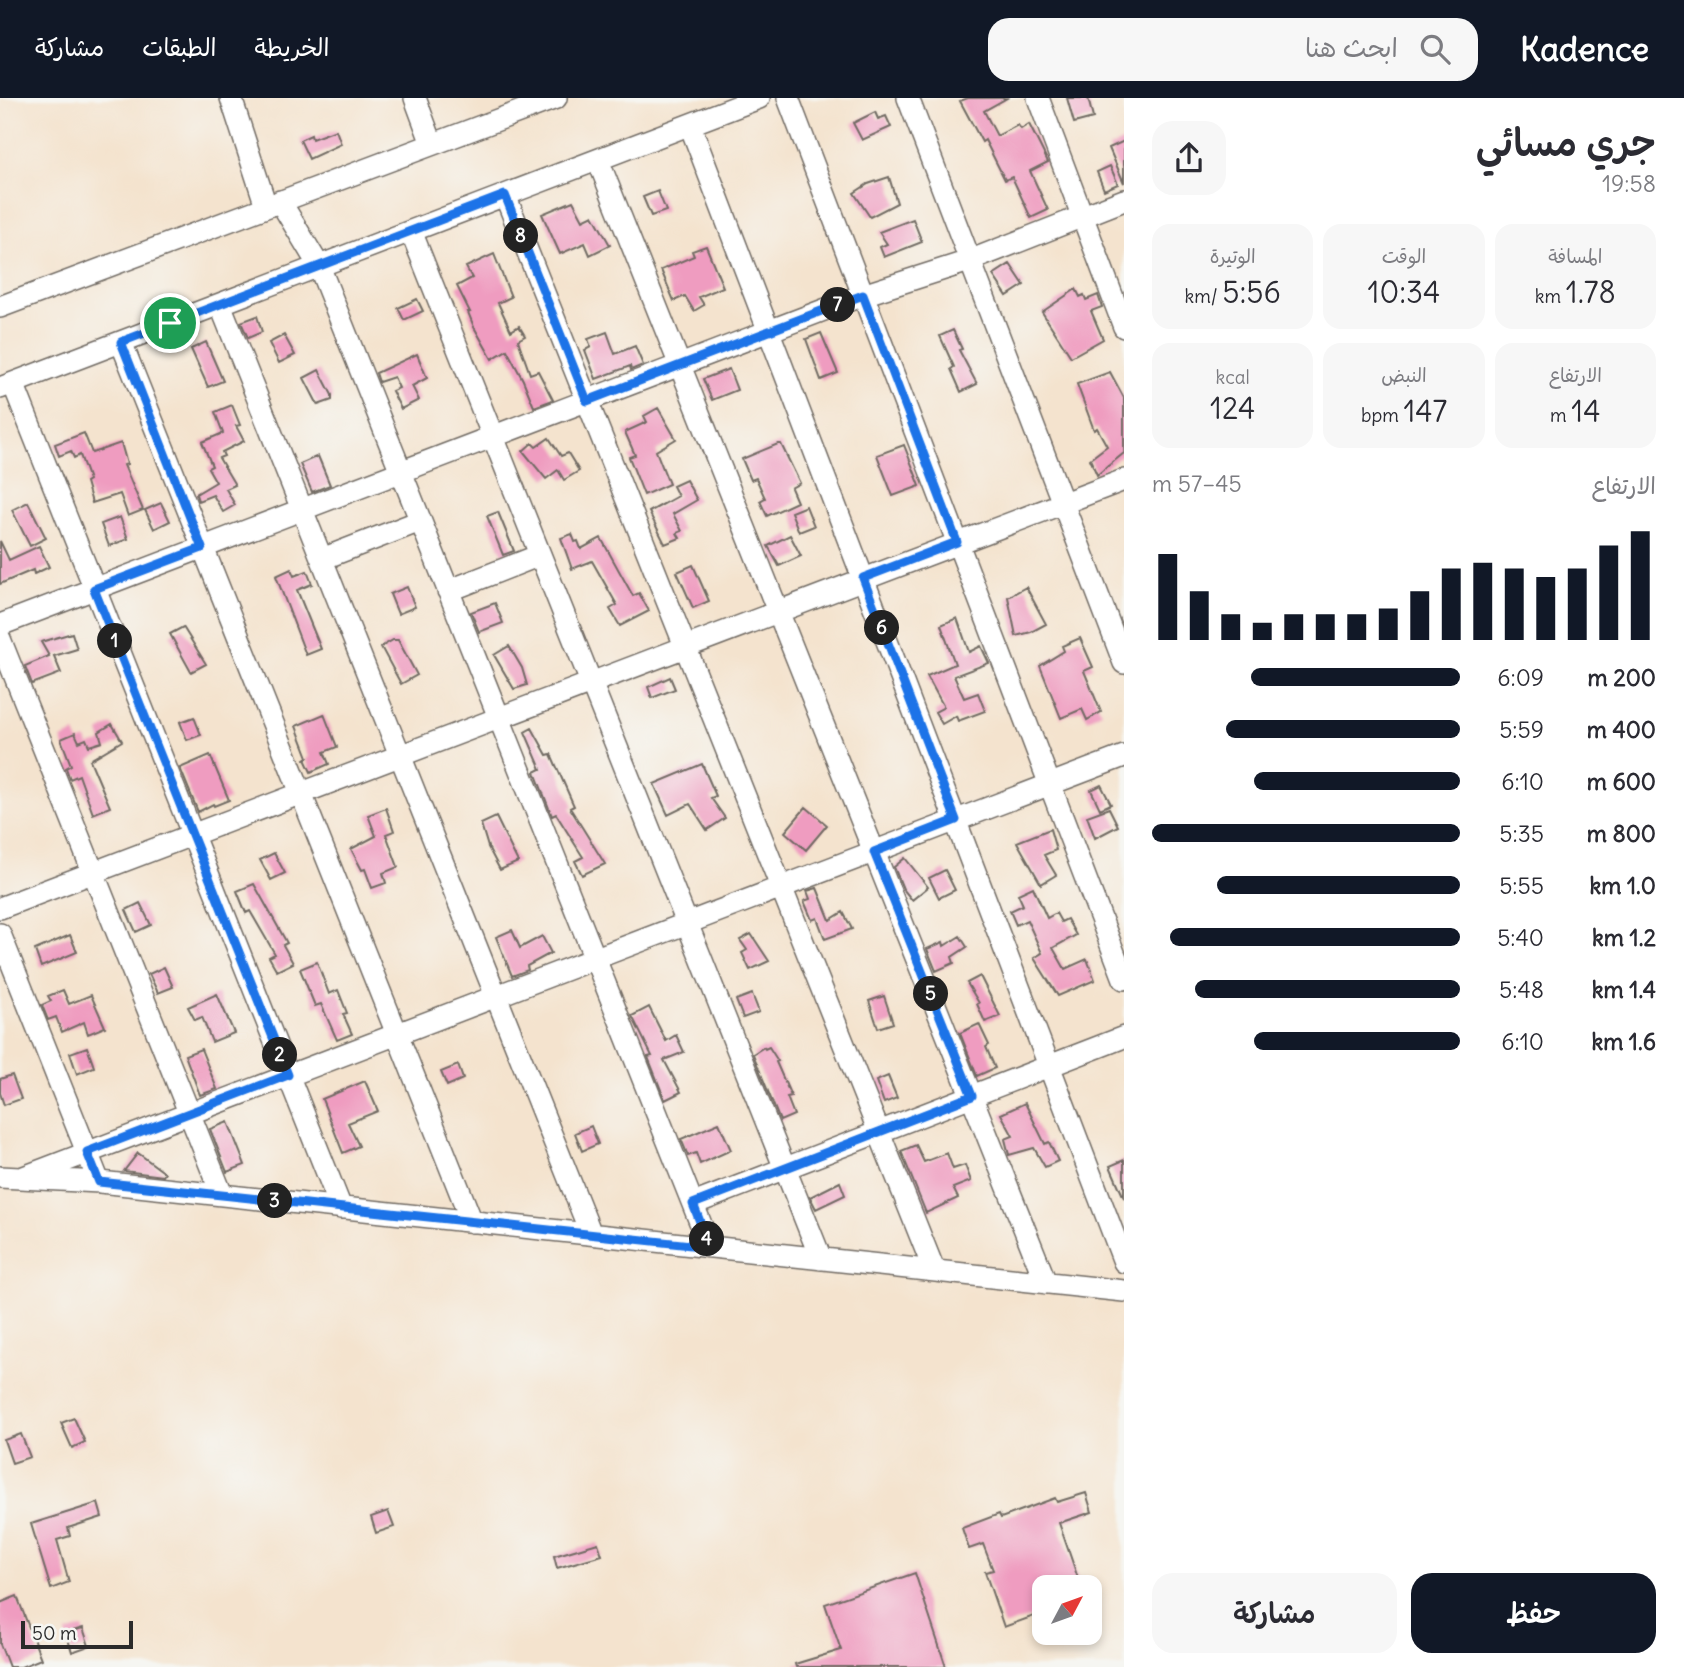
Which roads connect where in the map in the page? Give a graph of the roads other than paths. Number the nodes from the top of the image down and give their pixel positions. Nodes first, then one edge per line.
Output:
1 (231, 98) edge
2 (415, 98) edge
3 (556, 98) edge
4 (759, 98) edge
5 (788, 98) edge
6 (908, 98) edge
7 (1038, 98) edge
8 (690, 125) junction
9 (432, 144) junction
10 (598, 160) junction
11 (505, 195) junction
12 (1124, 200) edge
13 (273, 204) junction
14 (1082, 217) junction
15 (411, 231) junction
16 (969, 261) junction
17 (319, 266) junction
18 (863, 295) junction
19 (220, 304) junction
20 (0, 307) edge
21 (1124, 327) edge
22 (769, 331) junction
23 (121, 342) junction
24 (680, 365) junction
25 (6, 386) edge
26 (587, 401) junction
27 (492, 437) junction
28 (401, 472) junction
29 (1124, 480) edge
30 (1063, 503) junction
31 (302, 510) junction
32 (420, 521) junction
33 (957, 542) junction
34 (202, 548) junction
35 (540, 555) junction
36 (321, 559) junction
37 (863, 578) junction
38 (94, 589) junction
39 (448, 591) junction
40 (778, 610) junction
41 (0, 625) edge
42 (0, 639) edge
43 (685, 646) junction
44 (1124, 663) edge
45 (590, 682) junction
46 (499, 717) junction
47 (400, 755) junction
48 (1124, 756) edge
49 (1049, 784) junction
50 (300, 793) junction
51 (956, 820) junction
52 (192, 834) junction
53 (874, 852) junction
54 (93, 872) junction
55 (781, 887) junction
56 (0, 908) edge
57 (687, 923) junction
58 (0, 934) edge
59 (595, 958) junction
60 (1124, 979) edge
61 (496, 996) junction
62 (397, 1034) junction
63 (1124, 1037) edge
64 (1049, 1066) junction
65 (288, 1075) junction
66 (972, 1096) junction
67 (190, 1113) junction
68 (879, 1132) junction
69 (87, 1152) junction
70 (785, 1168) junction
71 (10, 1177) edge
72 (99, 1182) junction
73 (222, 1195) junction
74 (693, 1204) junction
75 (341, 1208) junction
76 (472, 1222) junction
77 (591, 1234) junction
78 (710, 1247) junction
79 (821, 1259) junction
80 (1124, 1262) edge
81 (934, 1270) junction
82 (1046, 1283) junction
83 (1124, 1291) edge

1 - 13 street
2 - 9 street
3 - 9 street
4 - 8 street
5 - 18 street
6 - 16 street
7 - 14 street
8 - 10 street
8 - 22 street
9 - 13 street
10 - 11 street
10 - 24 street
11 - 15 street
11 - 26 street
12 - 14 street
13 - 17 street
13 - 20 street
14 - 16 street
14 - 21 street
15 - 17 street
15 - 27 street
16 - 18 street
16 - 30 street
17 - 19 street
17 - 28 street
18 - 22 street
18 - 33 street
19 - 23 street
19 - 31 street
22 - 24 street
22 - 37 street
23 - 25 street
23 - 34 street
24 - 26 street
24 - 40 street
25 - 38 street
26 - 27 street
26 - 43 street
27 - 28 street
27 - 35 street
28 - 31 street
28 - 32 street
29 - 30 street
30 - 33 street
30 - 44 street
31 - 34 street
31 - 36 street
32 - 36 street
32 - 39 street
33 - 37 street
33 - 49 street
34 - 38 street
34 - 50 street
35 - 39 street
35 - 45 street
36 - 47 street
37 - 40 street
37 - 51 street
38 - 41 street
38 - 52 street
39 - 46 street
40 - 43 street
40 - 53 street
42 - 54 street
43 - 45 street
43 - 55 street
45 - 46 street
45 - 57 street
46 - 47 street
46 - 59 street
47 - 50 street
47 - 61 street
48 - 49 street
49 - 51 street
49 - 60 street
50 - 52 street
50 - 62 street
51 - 53 street
51 - 64 street
52 - 54 street
52 - 65 street
53 - 55 street
53 - 66 street
54 - 56 street
54 - 67 street
55 - 57 street
55 - 68 street
57 - 59 street
57 - 70 street
58 - 69 street
59 - 61 street
59 - 74 street
61 - 62 street
61 - 77 street
62 - 65 street
62 - 76 street
63 - 64 street
64 - 66 street
64 - 80 street
65 - 67 street
65 - 75 street
66 - 68 street
66 - 82 street
67 - 69 street
67 - 73 street
68 - 70 street
68 - 81 street
69 - 71 street
69 - 72 street
70 - 74 street
70 - 79 street
71 - 72 street
72 - 73 street
73 - 75 street
74 - 78 street
75 - 76 street
76 - 77 street
77 - 78 street
78 - 79 street
79 - 81 street
81 - 82 street
82 - 83 street

